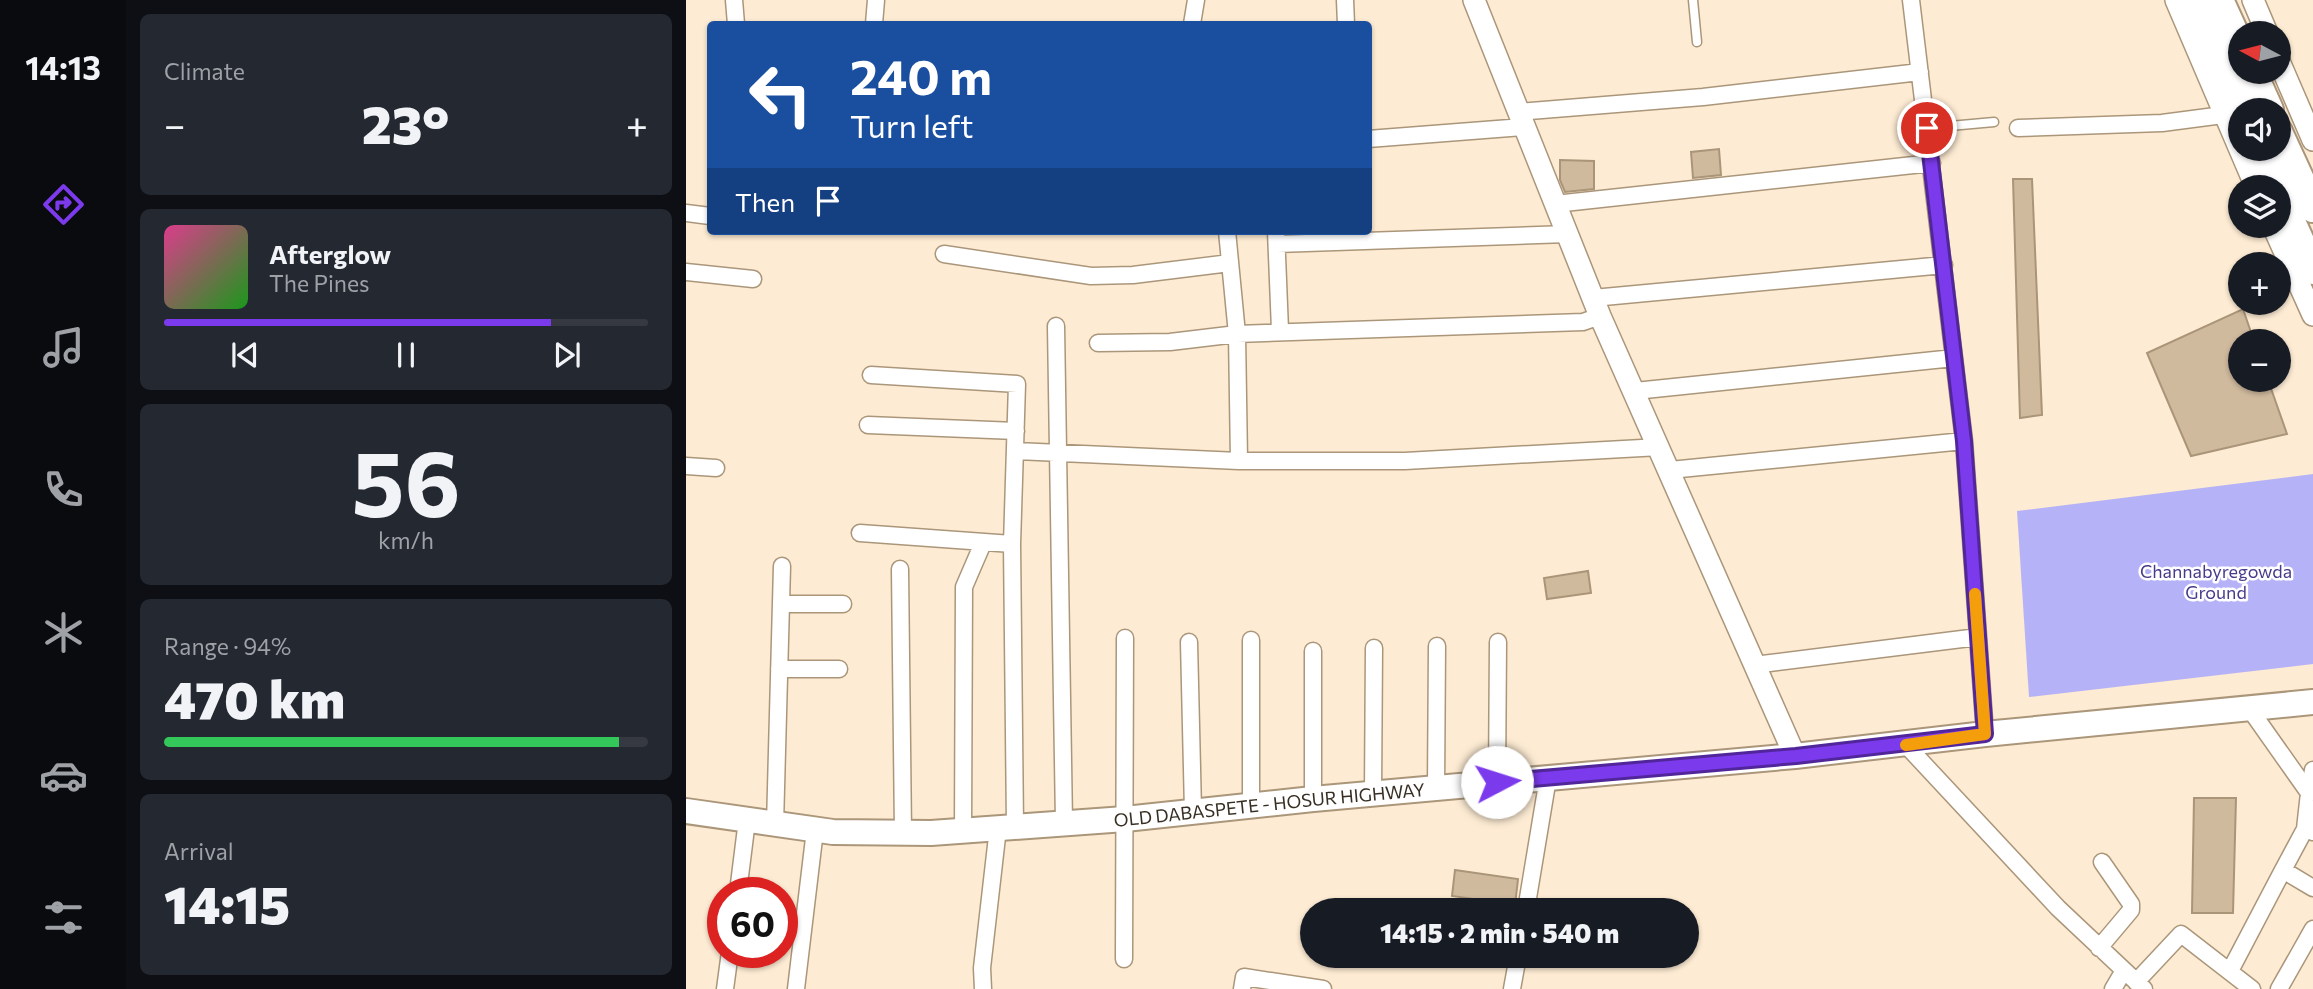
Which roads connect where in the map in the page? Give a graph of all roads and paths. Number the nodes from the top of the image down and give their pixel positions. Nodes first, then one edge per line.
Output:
1 (734, 0) edge
2 (876, 0) edge
3 (1196, 0) edge
4 (1345, 0) edge
5 (1474, 0) edge
6 (1693, 0) edge
7 (1910, 0) edge
8 (2176, 0) edge
9 (2194, 0) edge
10 (2219, 0) edge
11 (2253, 0) edge
12 (736, 21) edge
13 (874, 21) edge
14 (1192, 21) edge
15 (1346, 21) edge
16 (2262, 21) edge
17 (2228, 37) edge
18 (1697, 42) dead end
19 (2228, 42) edge
20 (1920, 72) junction
21 (2288, 84) edge
22 (2228, 105) edge
23 (2228, 114) edge
24 (1520, 119) junction
25 (1994, 122) dead end
26 (1927, 128) junction
27 (2018, 128) dead end
28 (1372, 138) edge
29 (2313, 140) edge
30 (2291, 160) edge
31 (1932, 163) junction
32 (1555, 204) junction
33 (2313, 208) edge
34 (686, 213) edge
35 (707, 216) edge
36 (2291, 221) edge
37 (1568, 234) junction
38 (1227, 235) edge
39 (1277, 237) edge
40 (2278, 238) edge
41 (944, 254) dead end
42 (1230, 262) junction
43 (1944, 265) junction
44 (2313, 270) edge
45 (686, 271) edge
46 (753, 279) dead end
47 (1597, 307) junction
48 (2313, 314) edge
49 (1056, 326) dead end
50 (1280, 331) junction
51 (1237, 334) junction
52 (1098, 342) dead end
53 (1954, 358) junction
54 (871, 375) dead end
55 (1635, 391) junction
56 (868, 425) dead end
57 (1016, 431) junction
58 (1964, 441) junction
59 (1660, 447) junction
60 (1016, 451) junction
61 (1058, 453) junction
62 (1239, 461) junction
63 (686, 466) edge
64 (716, 468) dead end
65 (1670, 470) junction
66 (860, 533) dead end
67 (983, 542) junction
68 (1012, 544) junction
69 (782, 566) dead end
70 (900, 569) dead end
71 (781, 604) junction
72 (843, 604) dead end
73 (1978, 637) junction
74 (1125, 638) dead end
75 (1251, 640) dead end
76 (1189, 642) dead end
77 (1498, 642) dead end
78 (1437, 646) dead end
79 (1374, 648) dead end
80 (1313, 651) dead end
81 (1754, 665) junction
82 (779, 669) junction
83 (839, 669) dead end
84 (2313, 702) edge
85 (2249, 708) junction
86 (1985, 734) junction
87 (1906, 745) junction
88 (1796, 756) junction
89 (2313, 770) edge
90 (1548, 778) junction
91 (1497, 782) junction
92 (1436, 788) junction
93 (1373, 793) junction
94 (2309, 793) junction
95 (1313, 799) junction
96 (1251, 805) junction
97 (686, 811) edge
98 (1193, 811) junction
99 (1125, 818) junction
100 (747, 820) junction
101 (1064, 823) junction
102 (775, 825) junction
103 (1007, 827) junction
104 (815, 830) junction
105 (2309, 830) edge
106 (963, 831) junction
107 (903, 834) junction
108 (2102, 862) dead end
109 (2283, 870) junction
110 (740, 877) edge
111 (2313, 888) edge
112 (1528, 898) edge
113 (2313, 929) edge
114 (2099, 948) junction
115 (2300, 953) junction
116 (1124, 959) dead end
117 (2313, 964) edge
118 (728, 968) edge
119 (1516, 968) edge
120 (2230, 971) junction
121 (2135, 981) edge
122 (725, 989) edge
123 (796, 989) edge
124 (983, 989) edge
125 (1242, 989) edge
126 (1323, 989) edge
127 (1512, 989) edge
128 (2113, 989) edge
129 (2252, 989) edge
130 (2279, 989) edge

1 - 12 street
2 - 13 street
3 - 14 street
4 - 15 street
5 - 24 street
6 - 18 lane
7 - 20 street
8 - 22 street
9 - 19 highway
10 - 17 highway
11 - 16 street
20 - 24 street
20 - 26 street
21 - 29 street
23 - 27 street
24 - 28 street
24 - 32 street
25 - 26 lane
26 - 31 street
30 - 33 highway
31 - 32 street
31 - 43 street
32 - 37 street
34 - 35 street
36 - 44 highway
37 - 39 street
37 - 47 street
38 - 42 street
39 - 50 street
40 - 48 street
41 - 42 street
42 - 51 street
43 - 47 street
43 - 53 street
45 - 46 street
47 - 50 street
47 - 55 street
49 - 61 street
50 - 51 street
51 - 52 street
51 - 62 street
53 - 55 street
53 - 58 street
54 - 57 street
55 - 59 street
56 - 57 street
57 - 60 street
58 - 65 street
58 - 73 street
59 - 62 street
59 - 65 street
60 - 61 street
60 - 68 street
61 - 62 street
61 - 101 street
63 - 64 street
65 - 81 street
66 - 67 street
67 - 68 street
67 - 106 street
68 - 103 street
69 - 71 street
70 - 107 street
71 - 72 street
71 - 82 street
73 - 81 street
73 - 86 street
74 - 99 street
75 - 96 street
76 - 98 street
77 - 91 street
78 - 92 street
79 - 93 street
80 - 95 street
81 - 88 street
82 - 83 street
82 - 102 street
84 - 85 main road, OLD DABASPETE - HOSUR HIGHWAY
85 - 86 main road, OLD DABASPETE - HOSUR HIGHWAY
85 - 94 street
86 - 87 main road, OLD DABASPETE - HOSUR HIGHWAY
87 - 88 main road, OLD DABASPETE - HOSUR HIGHWAY
87 - 114 street
88 - 90 main road, OLD DABASPETE - HOSUR HIGHWAY
89 - 94 street
90 - 91 main road, OLD DABASPETE - HOSUR HIGHWAY
90 - 112 street
91 - 92 main road, OLD DABASPETE - HOSUR HIGHWAY
92 - 93 main road, OLD DABASPETE - HOSUR HIGHWAY
93 - 95 main road, OLD DABASPETE - HOSUR HIGHWAY
94 - 105 street
95 - 96 main road, OLD DABASPETE - HOSUR HIGHWAY
96 - 98 main road, OLD DABASPETE - HOSUR HIGHWAY
97 - 100 main road, OLD DABASPETE - HOSUR HIGHWAY
98 - 99 main road, OLD DABASPETE - HOSUR HIGHWAY
99 - 101 main road, OLD DABASPETE - HOSUR HIGHWAY
99 - 116 street
100 - 102 main road, OLD DABASPETE - HOSUR HIGHWAY
100 - 110 street
101 - 103 main road, OLD DABASPETE - HOSUR HIGHWAY
102 - 104 main road, OLD DABASPETE - HOSUR HIGHWAY
103 - 106 main road, OLD DABASPETE - HOSUR HIGHWAY
103 - 124 street
104 - 107 main road, OLD DABASPETE - HOSUR HIGHWAY
104 - 123 street
105 - 109 street
106 - 107 main road, OLD DABASPETE - HOSUR HIGHWAY
108 - 114 street
109 - 111 street
109 - 120 street
113 - 115 street
114 - 121 street
115 - 117 street
115 - 130 street
118 - 122 street
119 - 127 street
120 - 121 street
120 - 129 street
121 - 128 street
125 - 126 street

